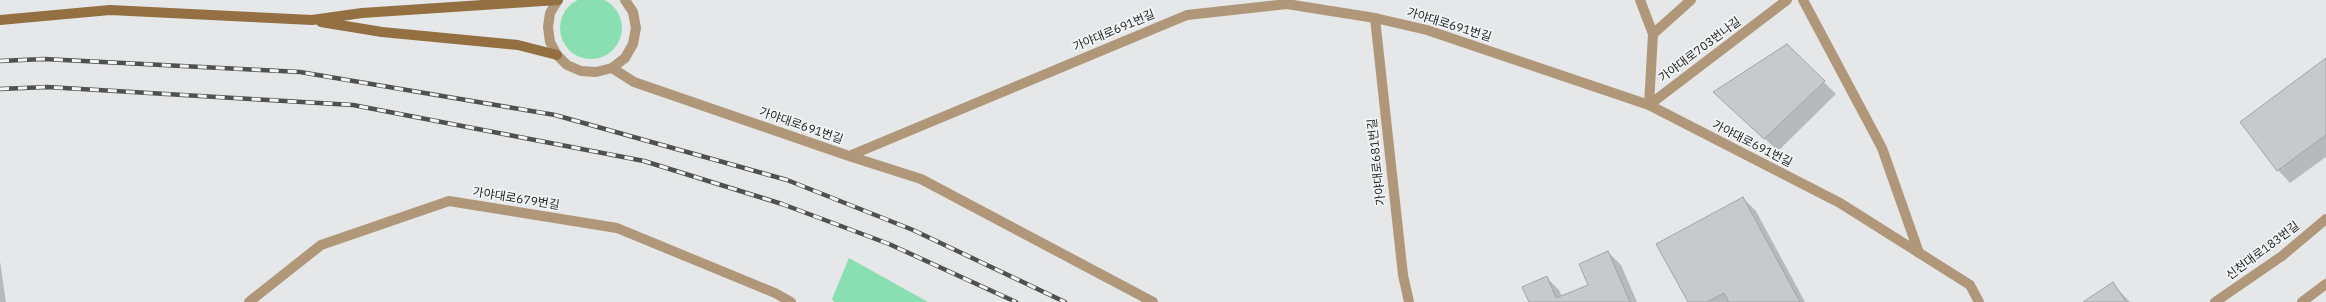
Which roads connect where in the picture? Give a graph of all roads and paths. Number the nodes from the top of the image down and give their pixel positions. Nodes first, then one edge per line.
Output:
1 (558, 0) edge
2 (625, 0) edge
3 (1640, 0) edge
4 (1691, 0) edge
5 (1787, 0) edge
6 (1803, 0) edge
7 (1375, 18) junction
8 (0, 20) edge
9 (312, 20) junction
10 (1652, 34) junction
11 (557, 55) junction
12 (612, 68) junction
13 (1648, 106) junction
14 (850, 156) junction
15 (2326, 219) edge
16 (1919, 253) junction
17 (2326, 284) edge
18 (249, 302) edge
19 (791, 302) edge
20 (1153, 302) edge
21 (1409, 302) edge
22 (1979, 302) edge
23 (2215, 302) edge
24 (2302, 302) edge

1 - 9 main road
1 - 11 street
2 - 12 street
3 - 10 street
4 - 10 street
5 - 13 street, 가야대로703번나길
6 - 16 street
7 - 13 street, 가야대로691번길
7 - 14 street, 가야대로691번길
7 - 21 street, 가야대로681번길
8 - 9 main road
9 - 11 main road
10 - 13 street
11 - 12 street
12 - 14 street, 가야대로691번길
13 - 16 street, 가야대로691번길
14 - 20 street
15 - 23 street, 신천대로183번길
16 - 22 street, 가야대로691번길
17 - 24 street
18 - 19 street, 가야대로679번길

